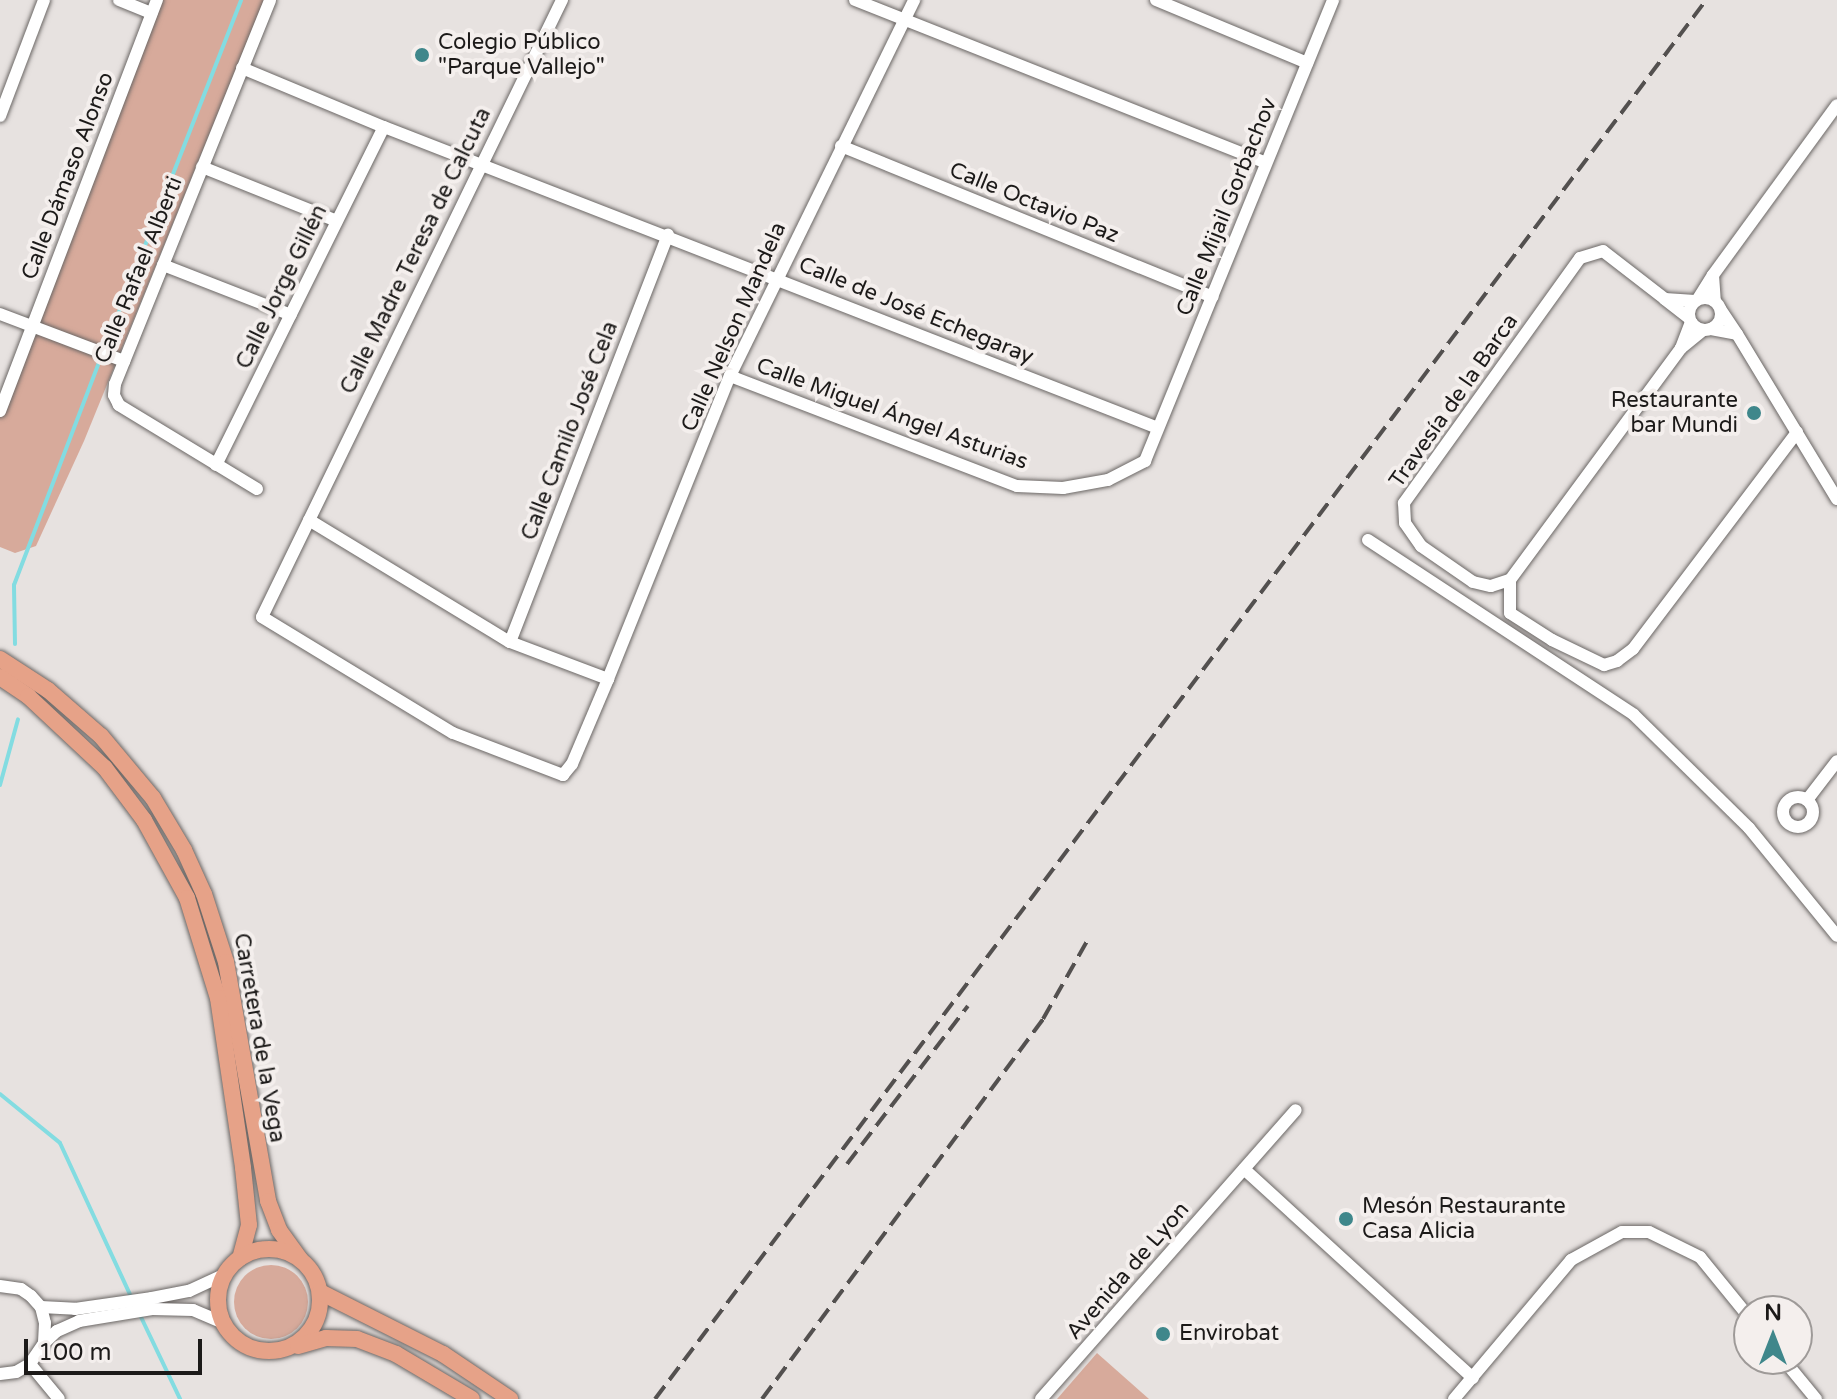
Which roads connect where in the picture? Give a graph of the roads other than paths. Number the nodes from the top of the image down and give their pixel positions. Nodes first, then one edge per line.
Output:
1 (44, 0) edge
2 (119, 0) edge
3 (157, 0) edge
4 (270, 0) edge
5 (562, 0) edge
6 (855, 0) edge
7 (914, 0) edge
8 (1156, 0) edge
9 (1333, 0) edge
10 (152, 13) junction
11 (904, 20) junction
12 (1307, 63) junction
13 (242, 68) junction
14 (1837, 105) edge
15 (0, 116) edge
16 (384, 127) junction
17 (841, 146) junction
18 (481, 162) junction
19 (1266, 163) junction
20 (202, 167) junction
21 (337, 221) junction
22 (668, 235) junction
23 (163, 265) junction
24 (1713, 275) junction
25 (776, 277) junction
26 (1212, 297) junction
27 (1665, 299) junction
28 (1697, 300) junction
29 (1718, 306) junction
30 (0, 314) edge
31 (291, 315) junction
32 (1690, 320) junction
33 (32, 326) junction
34 (1707, 330) junction
35 (1737, 334) junction
36 (1681, 348) junction
37 (124, 361) junction
38 (730, 376) junction
39 (0, 411) edge
40 (1158, 428) junction
41 (1797, 432) junction
42 (216, 465) junction
43 (257, 489) dead end
44 (1837, 499) edge
45 (309, 520) junction
46 (1368, 540) dead end
47 (1510, 580) junction
48 (510, 642) junction
49 (0, 647) edge
50 (0, 659) edge
51 (0, 677) edge
52 (608, 679) junction
53 (0, 689) edge
54 (43, 710) junction
55 (82, 717) junction
56 (1837, 761) edge
57 (1807, 800) dead end
58 (1837, 936) edge
59 (1296, 1110) dead end
60 (1244, 1169) junction
61 (240, 1258) junction
62 (300, 1259) junction
63 (225, 1274) junction
64 (0, 1286) edge
65 (320, 1292) junction
66 (1733, 1297) edge
67 (41, 1307) junction
68 (223, 1323) junction
69 (44, 1343) junction
70 (289, 1348) junction
71 (30, 1364) junction
72 (0, 1374) edge
73 (1796, 1375) edge
74 (1473, 1378) junction
75 (57, 1396) edge
76 (41, 1399) edge
77 (472, 1399) edge
78 (510, 1399) edge
79 (1041, 1399) edge
80 (1454, 1399) edge
81 (1816, 1399) edge

1 - 15 street
2 - 10 street
3 - 10 street, Calle Dámaso Alonso
4 - 13 street, Calle Rafael Alberti
5 - 18 street, Calle Madre Teresa de Calcuta
6 - 11 street
7 - 11 street, Calle Nelson Mandela
8 - 12 street
9 - 12 street, Calle Mijail Gorbachov
10 - 33 street, Calle Dámaso Alonso
11 - 17 street, Calle Nelson Mandela
11 - 19 street
12 - 19 street, Calle Mijail Gorbachov
13 - 16 street, Calle de José Echegaray
13 - 20 street, Calle Rafael Alberti
14 - 24 street
16 - 18 street, Calle de José Echegaray
16 - 21 street, Calle Jorge Gillén
17 - 25 street, Calle Nelson Mandela
17 - 26 street, Calle Octavio Paz
18 - 22 street, Calle de José Echegaray
18 - 45 street, Calle Madre Teresa de Calcuta
19 - 26 street, Calle Mijail Gorbachov
20 - 21 street
20 - 23 street, Calle Rafael Alberti
21 - 31 street, Calle Jorge Gillén
22 - 25 street, Calle de José Echegaray
22 - 48 street, Calle Camilo José Cela
23 - 31 street
23 - 37 street, Calle Rafael Alberti
24 - 28 street
24 - 29 street
25 - 38 street, Calle Nelson Mandela
25 - 40 street, Calle de José Echegaray
26 - 40 street, Calle Mijail Gorbachov
27 - 28 street
27 - 32 street
27 - 47 street, Travesía de la Barca
28 - 29 street
28 - 32 street
29 - 34 street
29 - 35 street
30 - 33 street
31 - 42 street, Calle Jorge Gillén
32 - 34 street
32 - 36 street
33 - 37 street
33 - 39 street, Calle Dámaso Alonso
34 - 35 street
34 - 36 street
35 - 41 street
36 - 47 street
37 - 42 street, Calle Rafael Alberti
38 - 40 street, Calle Miguel Ángel Asturias
38 - 52 street, Calle Nelson Mandela
41 - 44 street
41 - 47 street
42 - 43 street, Calle Rafael Alberti
45 - 48 street
45 - 52 street, Calle Madre Teresa de Calcuta
46 - 58 street
48 - 52 street
49 - 55 main road
50 - 55 main road, Carretera de la Vega
51 - 54 main road, Carretera de la Vega
53 - 54 main road
54 - 61 main road, Carretera de la Vega
55 - 62 main road, Carretera de la Vega
56 - 57 street
59 - 60 street, Avenida de Lyon
60 - 74 street
60 - 79 street, Avenida de Lyon
61 - 62 main road
61 - 63 main road
62 - 65 main road
63 - 67 street
63 - 68 main road
64 - 67 street
65 - 70 main road
65 - 78 main road
66 - 74 street
67 - 69 street
68 - 69 street
68 - 70 main road
69 - 71 street
70 - 77 main road
71 - 72 street
71 - 75 street
73 - 81 street
74 - 80 street
75 - 76 street

